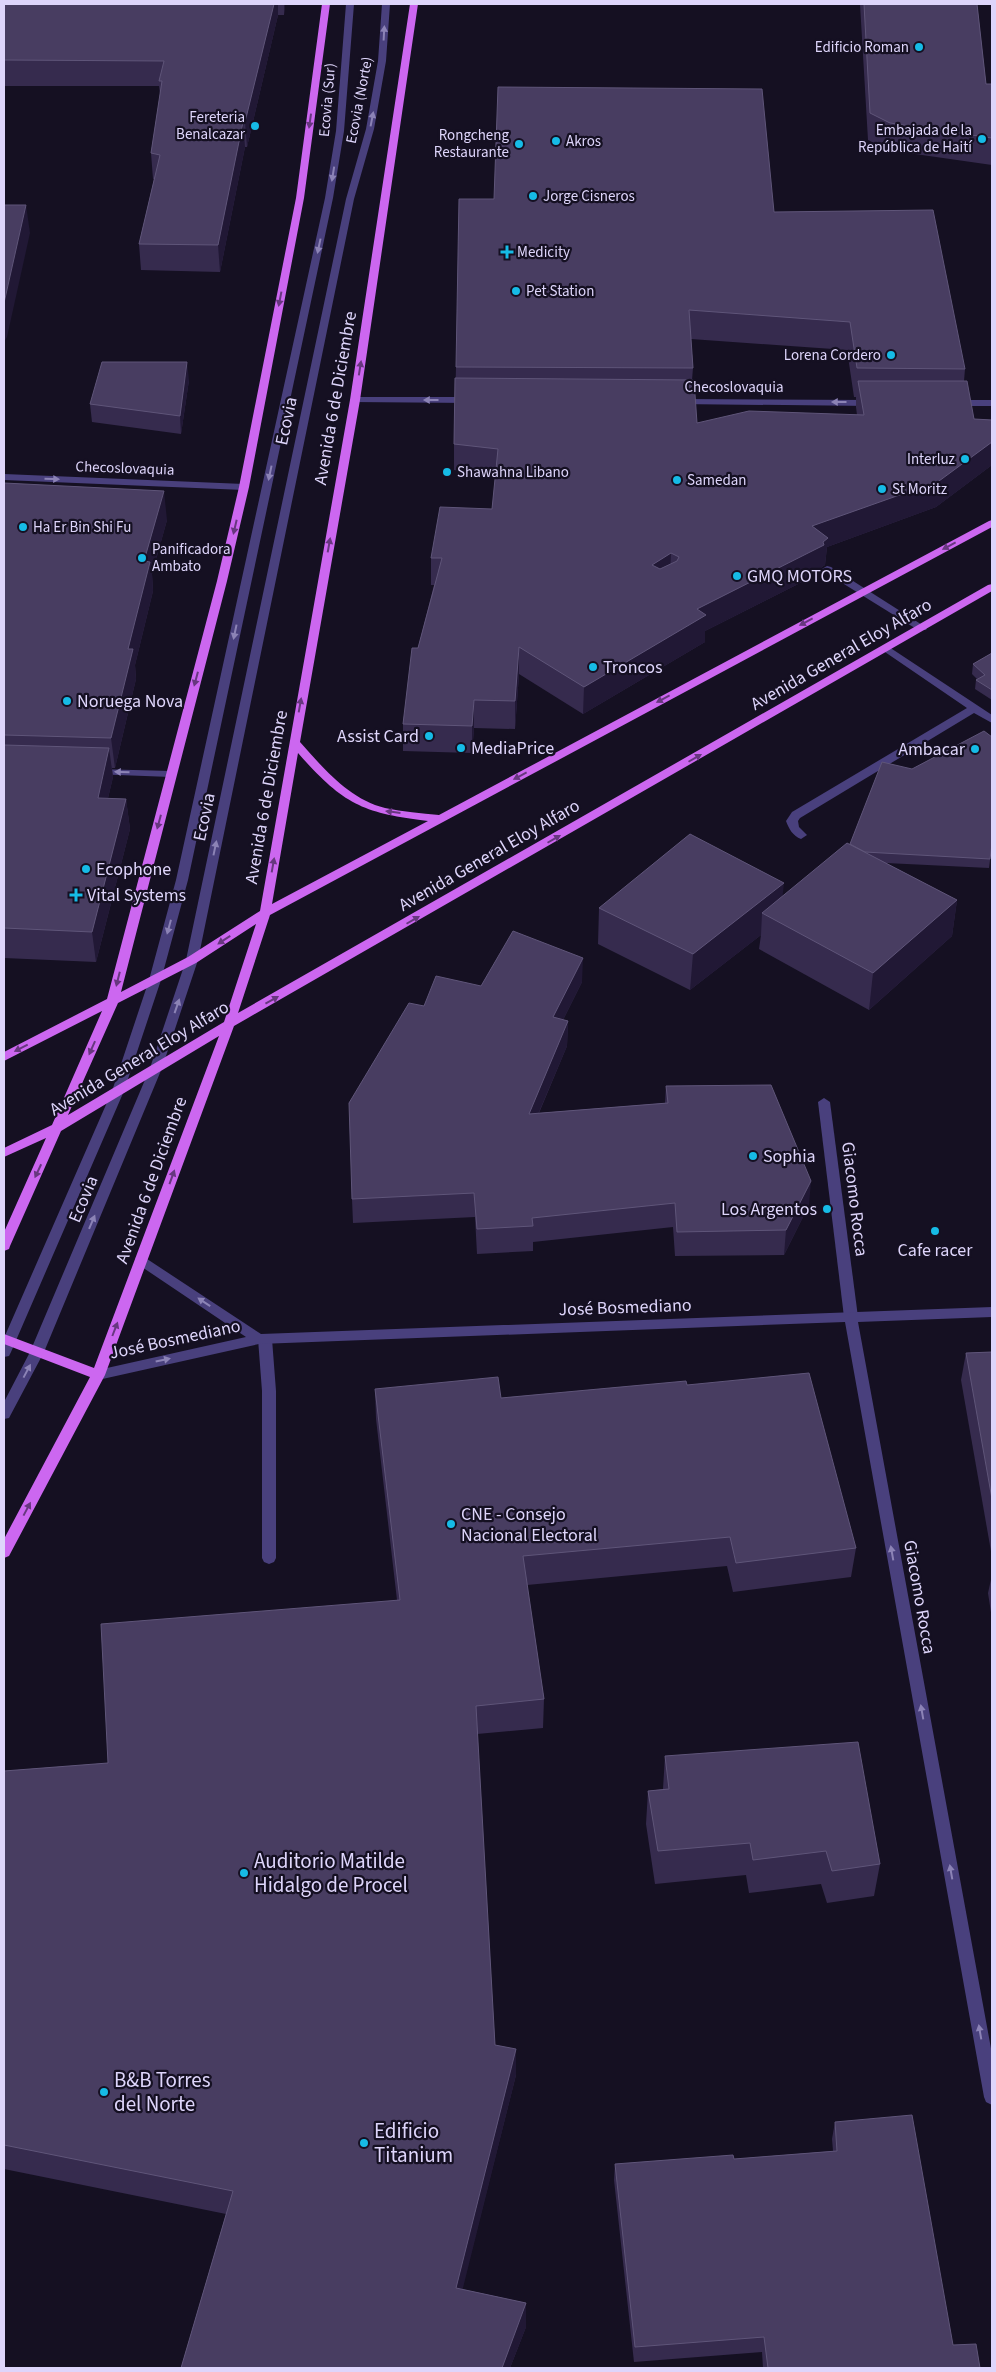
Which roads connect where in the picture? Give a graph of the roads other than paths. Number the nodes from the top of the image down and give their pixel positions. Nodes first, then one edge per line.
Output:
1 (326, 4) edge
2 (350, 4) edge
3 (386, 4) edge
4 (414, 4) edge
5 (329, 198) joint
6 (350, 199) joint
7 (355, 400) junction
8 (484, 400) edge
9 (674, 402) edge
10 (883, 403) edge
11 (942, 403) edge
12 (992, 403) edge
13 (4, 477) edge
14 (244, 487) junction
15 (992, 523) edge
16 (827, 569) dead end
17 (992, 588) edge
18 (864, 591) junction
19 (922, 628) junction
20 (886, 648) junction
21 (974, 708) junction
22 (992, 720) edge
23 (294, 741) junction
24 (81, 772) edge
25 (171, 774) junction
26 (442, 819) junction
27 (801, 835) dead end
28 (265, 913) junction
29 (192, 960) junction
30 (155, 980) junction
31 (112, 1003) junction
32 (229, 1024) junction
33 (4, 1057) edge
34 (156, 1068) junction
35 (118, 1091) junction
36 (824, 1102) dead end
37 (58, 1127) junction
38 (4, 1153) edge
39 (4, 1246) edge
40 (141, 1260) junction
41 (992, 1312) edge
42 (851, 1317) junction
43 (262, 1339) junction
44 (6, 1344) edge
45 (37, 1352) junction
46 (98, 1375) junction
47 (4, 1414) edge
48 (4, 1552) edge
49 (269, 1558) dead end
50 (992, 2097) edge

1 -> 14 main road
2 -> 5 street, Ecovia (Sur)
6 -> 3 street, Ecovia (Norte)
7 -> 4 main road, Avenida 6 de Diciembre
5 -> 30 street, Ecovia
29 -> 6 street, Ecovia
8 -> 7 street
23 -> 7 main road, Avenida 6 de Diciembre
10 -> 9 street, Checoslovaquia
11 - 12 street
13 -> 14 street, Checoslovaquia
14 -> 25 main road
15 -> 18 main road
16 - 18 street
17 - 19 main road, Avenida General Eloy Alfaro
18 - 19 street
18 -> 26 main road
19 - 20 main road, Avenida General Eloy Alfaro
20 - 21 street
32 -> 20 main road, Avenida General Eloy Alfaro
21 - 22 street
21 - 27 street
26 -> 23 main road
28 -> 23 main road, Avenida 6 de Diciembre
25 -> 24 street
25 -> 31 main road
26 - 28 main road
28 -> 29 main road
28 - 32 main road, Avenida 6 de Diciembre
29 - 30 main road
34 -> 29 street, Ecovia
30 - 31 main road
30 - 35 street, Ecovia
31 -> 33 main road
31 -> 37 main road
32 - 34 main road, Avenida General Eloy Alfaro
40 -> 32 main road, Avenida 6 de Diciembre
34 - 35 main road, Avenida General Eloy Alfaro
45 -> 34 street, Ecovia
35 - 37 main road, Avenida General Eloy Alfaro
35 - 44 street, Ecovia
36 - 42 street, Giacomo Rocca
37 - 38 main road, Avenida General Eloy Alfaro
37 -> 39 main road
43 -> 40 street, José Bosmediano
46 -> 40 main road, Avenida 6 de Diciembre
41 - 42 street, José Bosmediano
42 - 43 street, José Bosmediano
50 -> 42 street, Giacomo Rocca
46 -> 43 street, José Bosmediano
43 - 49 street
44 - 45 main road
45 - 46 main road
47 -> 45 street, Ecovia
48 -> 46 main road, Avenida 6 de Diciembre

